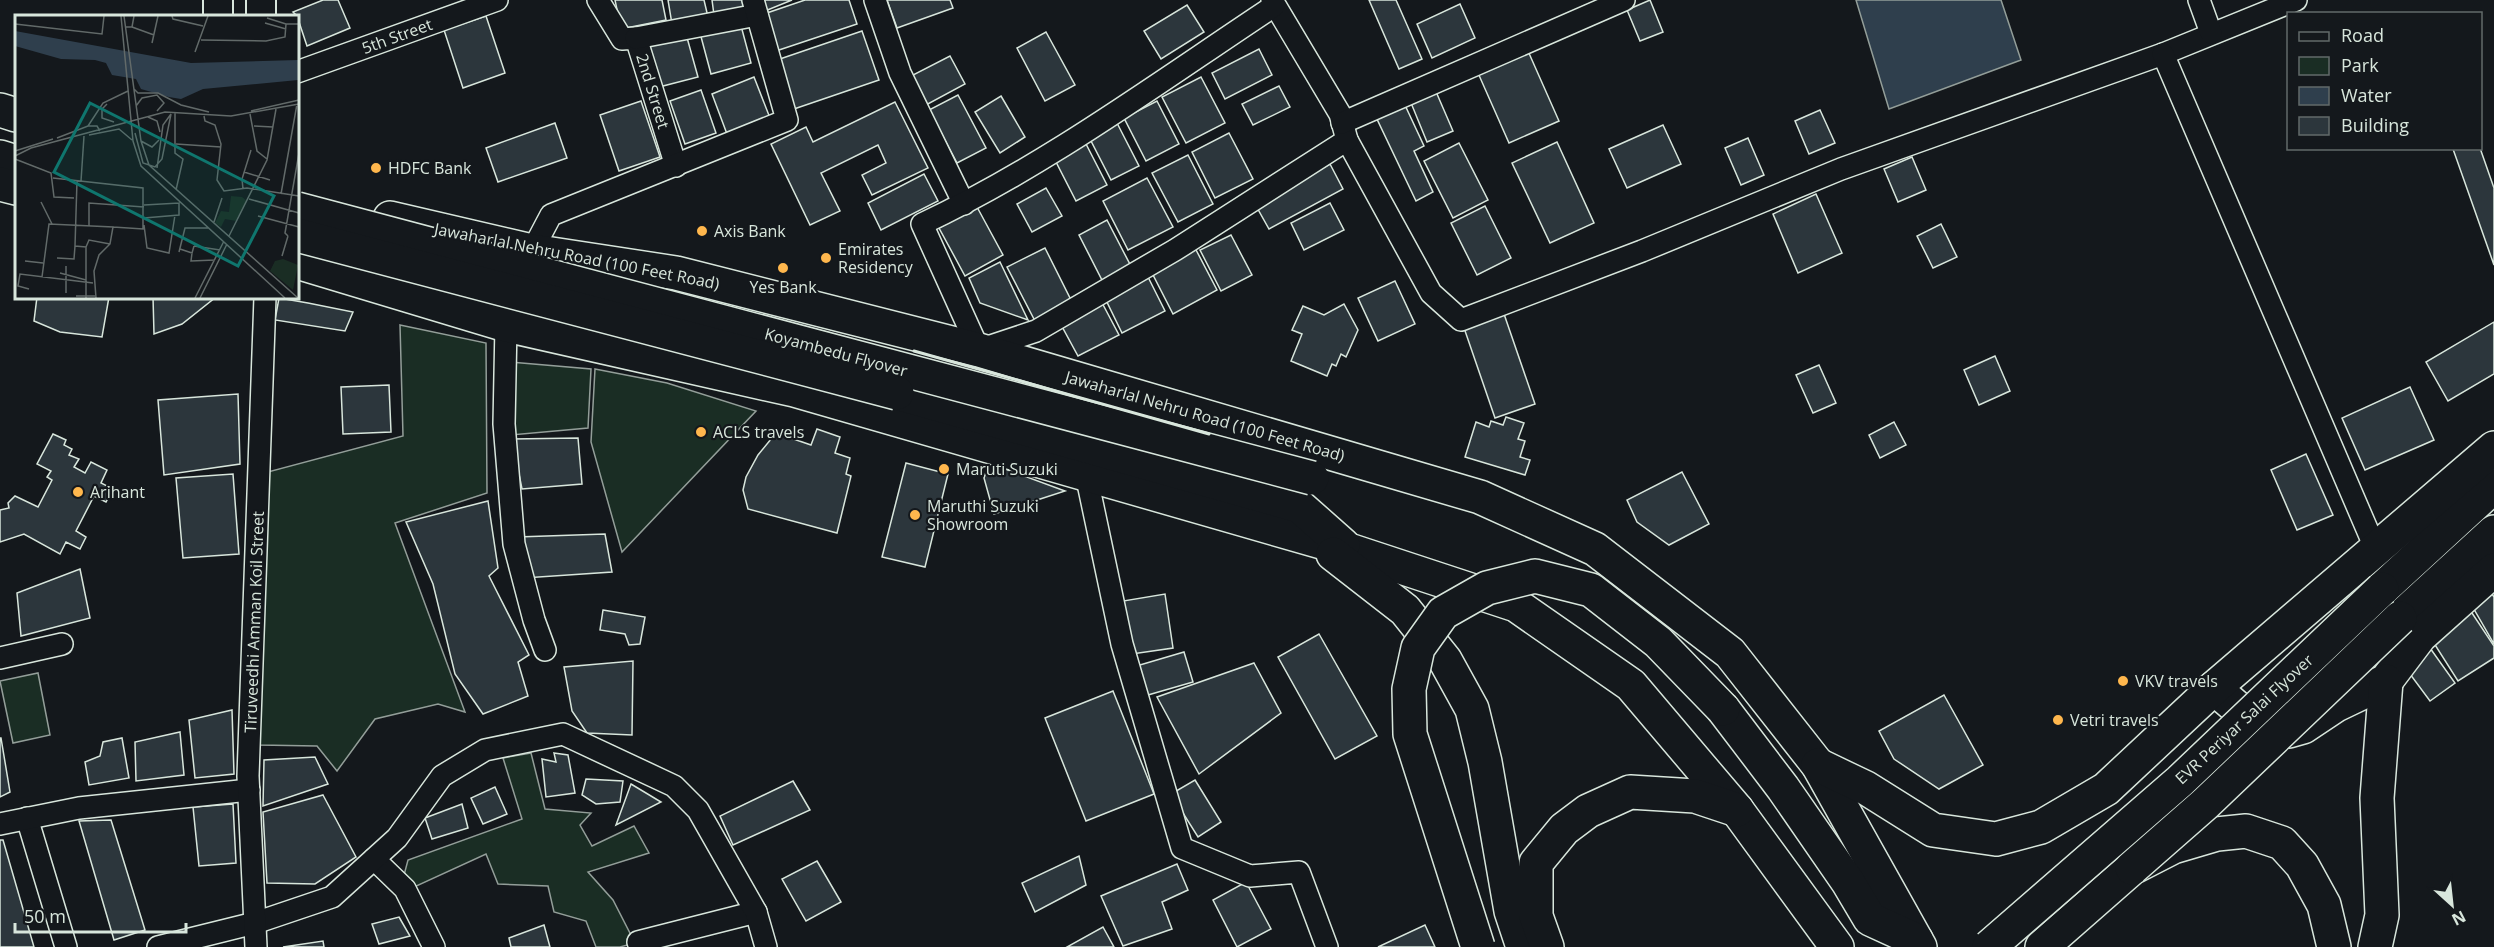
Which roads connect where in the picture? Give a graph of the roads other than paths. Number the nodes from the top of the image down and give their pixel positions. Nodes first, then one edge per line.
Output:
1 (497, 0) edge
2 (598, 0) edge
3 (875, 0) edge
4 (1624, 0) edge
5 (2199, 0) edge
6 (2296, 0) edge
7 (1273, 3) edge
8 (755, 8) edge
9 (2211, 33) junction
10 (636, 38) junction
11 (2163, 54) junction
12 (298, 72) edge
13 (0, 110) edge
14 (15, 114) edge
15 (0, 130) edge
16 (1345, 132) junction
17 (15, 134) edge
18 (0, 157) edge
19 (15, 162) edge
20 (676, 166) junction
21 (0, 184) edge
22 (15, 188) edge
23 (298, 198) edge
24 (964, 204) junction
25 (298, 209) edge
26 (298, 235) edge
27 (532, 250) junction
28 (298, 262) edge
29 (676, 273) junction
30 (265, 298) edge
31 (506, 325) junction
32 (979, 350) junction
33 (644, 358) junction
34 (2494, 448) edge
35 (1376, 467) junction
36 (1086, 474) junction
37 (2494, 486) edge
38 (2494, 532) edge
39 (1315, 540) junction
40 (1349, 550) junction
41 (2376, 550) junction
42 (2494, 570) edge
43 (62, 644) dead end
44 (545, 650) dead end
45 (0, 658) edge
46 (2386, 681) junction
47 (2214, 688) junction
48 (1818, 765) junction
49 (249, 790) junction
50 (1737, 810) junction
51 (27, 818) junction
52 (0, 824) edge
53 (374, 859) junction
54 (2132, 868) junction
55 (756, 912) junction
56 (255, 923) junction
57 (638, 942) dead end
58 (1918, 943) edge
59 (66, 947) edge
60 (158, 947) edge
61 (256, 947) edge
62 (434, 947) edge
63 (766, 947) edge
64 (1327, 947) edge
65 (1478, 947) edge
66 (1523, 947) edge
67 (1547, 947) edge
68 (1837, 947) edge
69 (1989, 947) edge
70 (2043, 947) edge
71 (2334, 947) edge
72 (2375, 947) edge

1 - 12 street, 5th Street
2 - 10 street, 2nd Street
3 - 24 street
4 - 16 street
5 - 9 street
6 - 9 street
7 - 16 street
7 - 24 street
8 - 10 street
8 - 20 street
9 - 11 street
10 - 20 street, 2nd Street
11 - 16 street
11 - 41 street
13 - 14 main road
15 - 17 main road
16 - 32 street
18 - 19 main road
20 - 27 street
21 - 22 main road
23 - 27 main road, Jawaharlal Nehru Road (100 Feet Road)
24 - 32 street
25 - 35 main road, Koyambedu Flyover, bridge
26 - 40 main road, Koyambedu Flyover, bridge
27 - 29 main road, Jawaharlal Nehru Road (100 Feet Road)
28 - 31 main road
29 - 32 main road, Jawaharlal Nehru Road (100 Feet Road)
29 - 33 main road
30 - 49 street, Tiruveedhi Amman Koil Street
31 - 33 main road
31 - 44 street
32 - 35 main road, Jawaharlal Nehru Road (100 Feet Road)
33 - 36 main road
34 - 41 main road
35 - 48 main road, Jawaharlal Nehru Road (100 Feet Road)
36 - 39 main road
36 - 64 street
37 - 69 main road, EVR Periyar Salai Flyover, bridge
38 - 54 main road, EVR Periyar Salai Flyover, bridge
39 - 40 main road
39 - 66 main road
40 - 50 main road
41 - 47 main road
42 - 46 main road
43 - 45 street
46 - 47 main road
46 - 72 main road
47 - 48 main road
48 - 58 main road, Jawaharlal Nehru Road (100 Feet Road)
49 - 51 street
49 - 56 street, Tiruveedhi Amman Koil Street
50 - 67 main road
50 - 68 main road
51 - 52 street
51 - 59 street
53 - 55 street
53 - 56 street
53 - 62 street
54 - 70 main road, EVR Periyar Salai Flyover
54 - 71 main road, bridge
55 - 57 street
55 - 63 street
56 - 60 street
56 - 61 street, Tiruveedhi Amman Koil Street
58 - 65 main road, bridge

